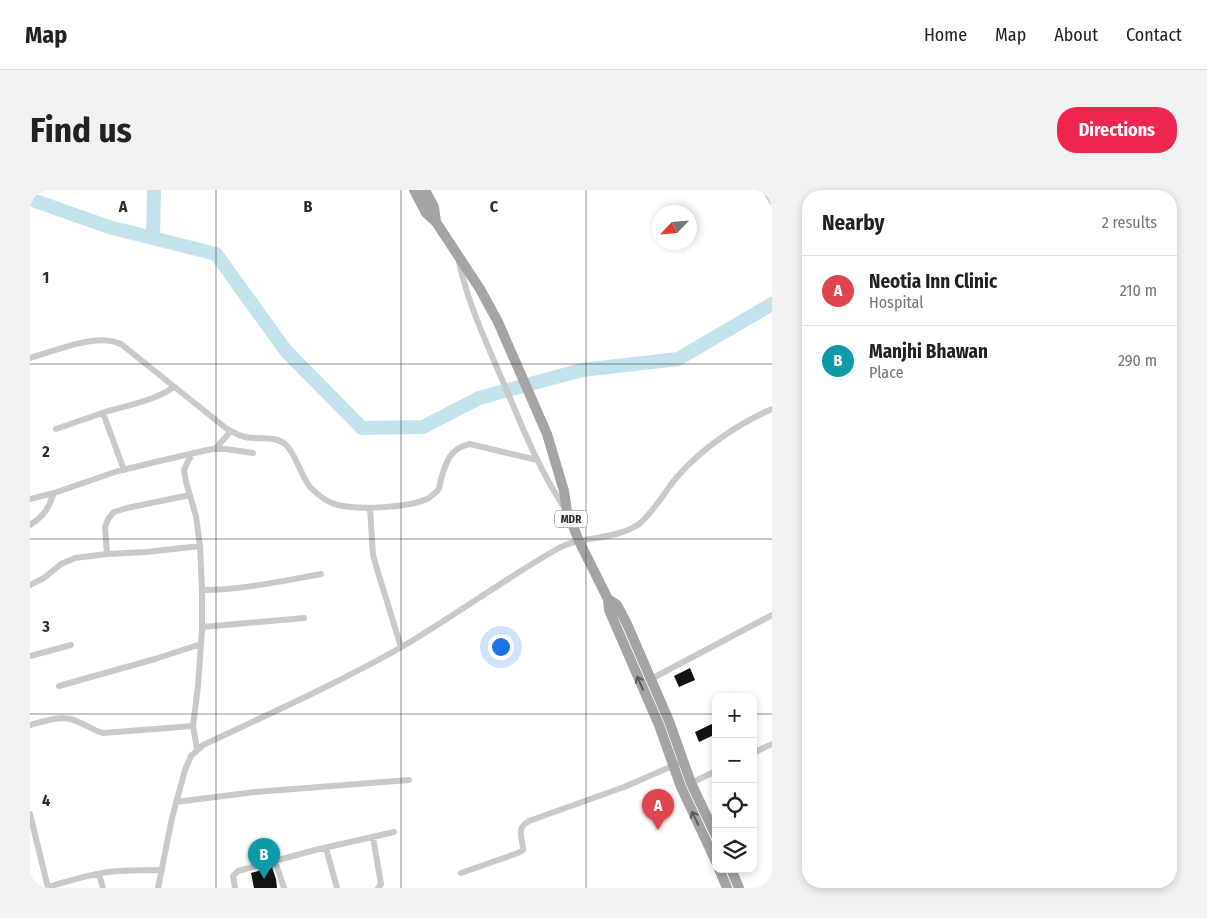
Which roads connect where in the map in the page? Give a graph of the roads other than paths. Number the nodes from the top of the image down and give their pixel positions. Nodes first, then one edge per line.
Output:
1 (414, 190) edge
2 (427, 190) edge
3 (765, 190) edge
4 (772, 202) edge
5 (436, 222) junction
6 (458, 256) junction
7 (30, 358) edge
8 (174, 387) junction
9 (772, 409) edge
10 (103, 413) junction
11 (56, 429) dead end
12 (231, 431) junction
13 (215, 449) junction
14 (193, 453) junction
15 (253, 453) dead end
16 (537, 460) junction
17 (124, 470) junction
18 (54, 493) junction
19 (190, 495) junction
20 (30, 498) edge
21 (370, 508) junction
22 (567, 511) junction
23 (30, 525) edge
24 (579, 541) junction
25 (200, 546) junction
26 (107, 554) junction
27 (321, 574) dead end
28 (30, 585) edge
29 (202, 590) junction
30 (608, 599) junction
31 (772, 615) edge
32 (304, 618) dead end
33 (202, 627) junction
34 (201, 644) junction
35 (71, 645) dead end
36 (401, 647) junction
37 (30, 656) edge
38 (651, 679) junction
39 (59, 686) dead end
40 (30, 725) edge
41 (192, 726) junction
42 (772, 744) edge
43 (197, 749) junction
44 (757, 751) edge
45 (684, 762) junction
46 (674, 766) junction
47 (712, 773) edge
48 (409, 780) dead end
49 (691, 783) junction
50 (681, 788) junction
51 (176, 802) junction
52 (30, 814) edge
53 (712, 828) edge
54 (394, 832) dead end
55 (373, 837) junction
56 (326, 848) junction
57 (712, 854) edge
58 (275, 861) junction
59 (162, 870) junction
60 (461, 873) dead end
61 (721, 873) edge
62 (733, 873) edge
63 (99, 874) junction
64 (48, 887) edge
65 (103, 888) edge
66 (158, 888) edge
67 (236, 888) edge
68 (284, 888) edge
69 (337, 888) edge
70 (378, 888) edge
71 (728, 888) edge
72 (739, 888) edge

1 - 5 main road, MDR
2 - 5 main road, MDR
3 - 4 street
5 - 6 main road, MDR
6 - 16 street
6 - 22 main road, MDR
7 - 8 street
8 - 10 street
8 - 12 street
9 - 24 street
10 - 11 street
10 - 17 street
12 - 13 street
12 - 21 street
13 - 14 street
13 - 15 street
14 - 17 street
14 - 19 street
16 - 21 street
16 - 22 street
17 - 18 street
18 - 20 street
18 - 23 street
19 - 25 street
19 - 26 street
21 - 36 street
22 - 24 main road, MDR
24 - 30 main road, MDR
24 - 36 street
25 - 26 street
25 - 29 street
26 - 28 street
27 - 29 street
29 - 33 street
30 - 38 main road, MDR
46 -> 30 main road, MDR
31 - 38 street
32 - 33 street
33 - 34 street
34 - 39 street
34 - 41 street
35 - 37 street
36 - 43 street
38 - 45 main road, MDR
40 - 41 street
41 - 43 street
42 - 44 street
43 - 51 street
45 - 46 street
45 - 49 main road, MDR
46 - 50 main road, MDR
46 - 60 street
47 - 49 street
48 - 51 street
49 - 50 street
49 - 53 main road, MDR
57 -> 50 main road, MDR
51 - 59 street
52 - 64 street
54 - 55 street
55 - 56 street
55 - 70 street
56 - 58 street
56 - 69 street
58 - 67 street
58 - 68 street
59 - 63 street
59 - 66 street
61 - 71 main road
62 - 72 main road
63 - 64 street
63 - 65 street

